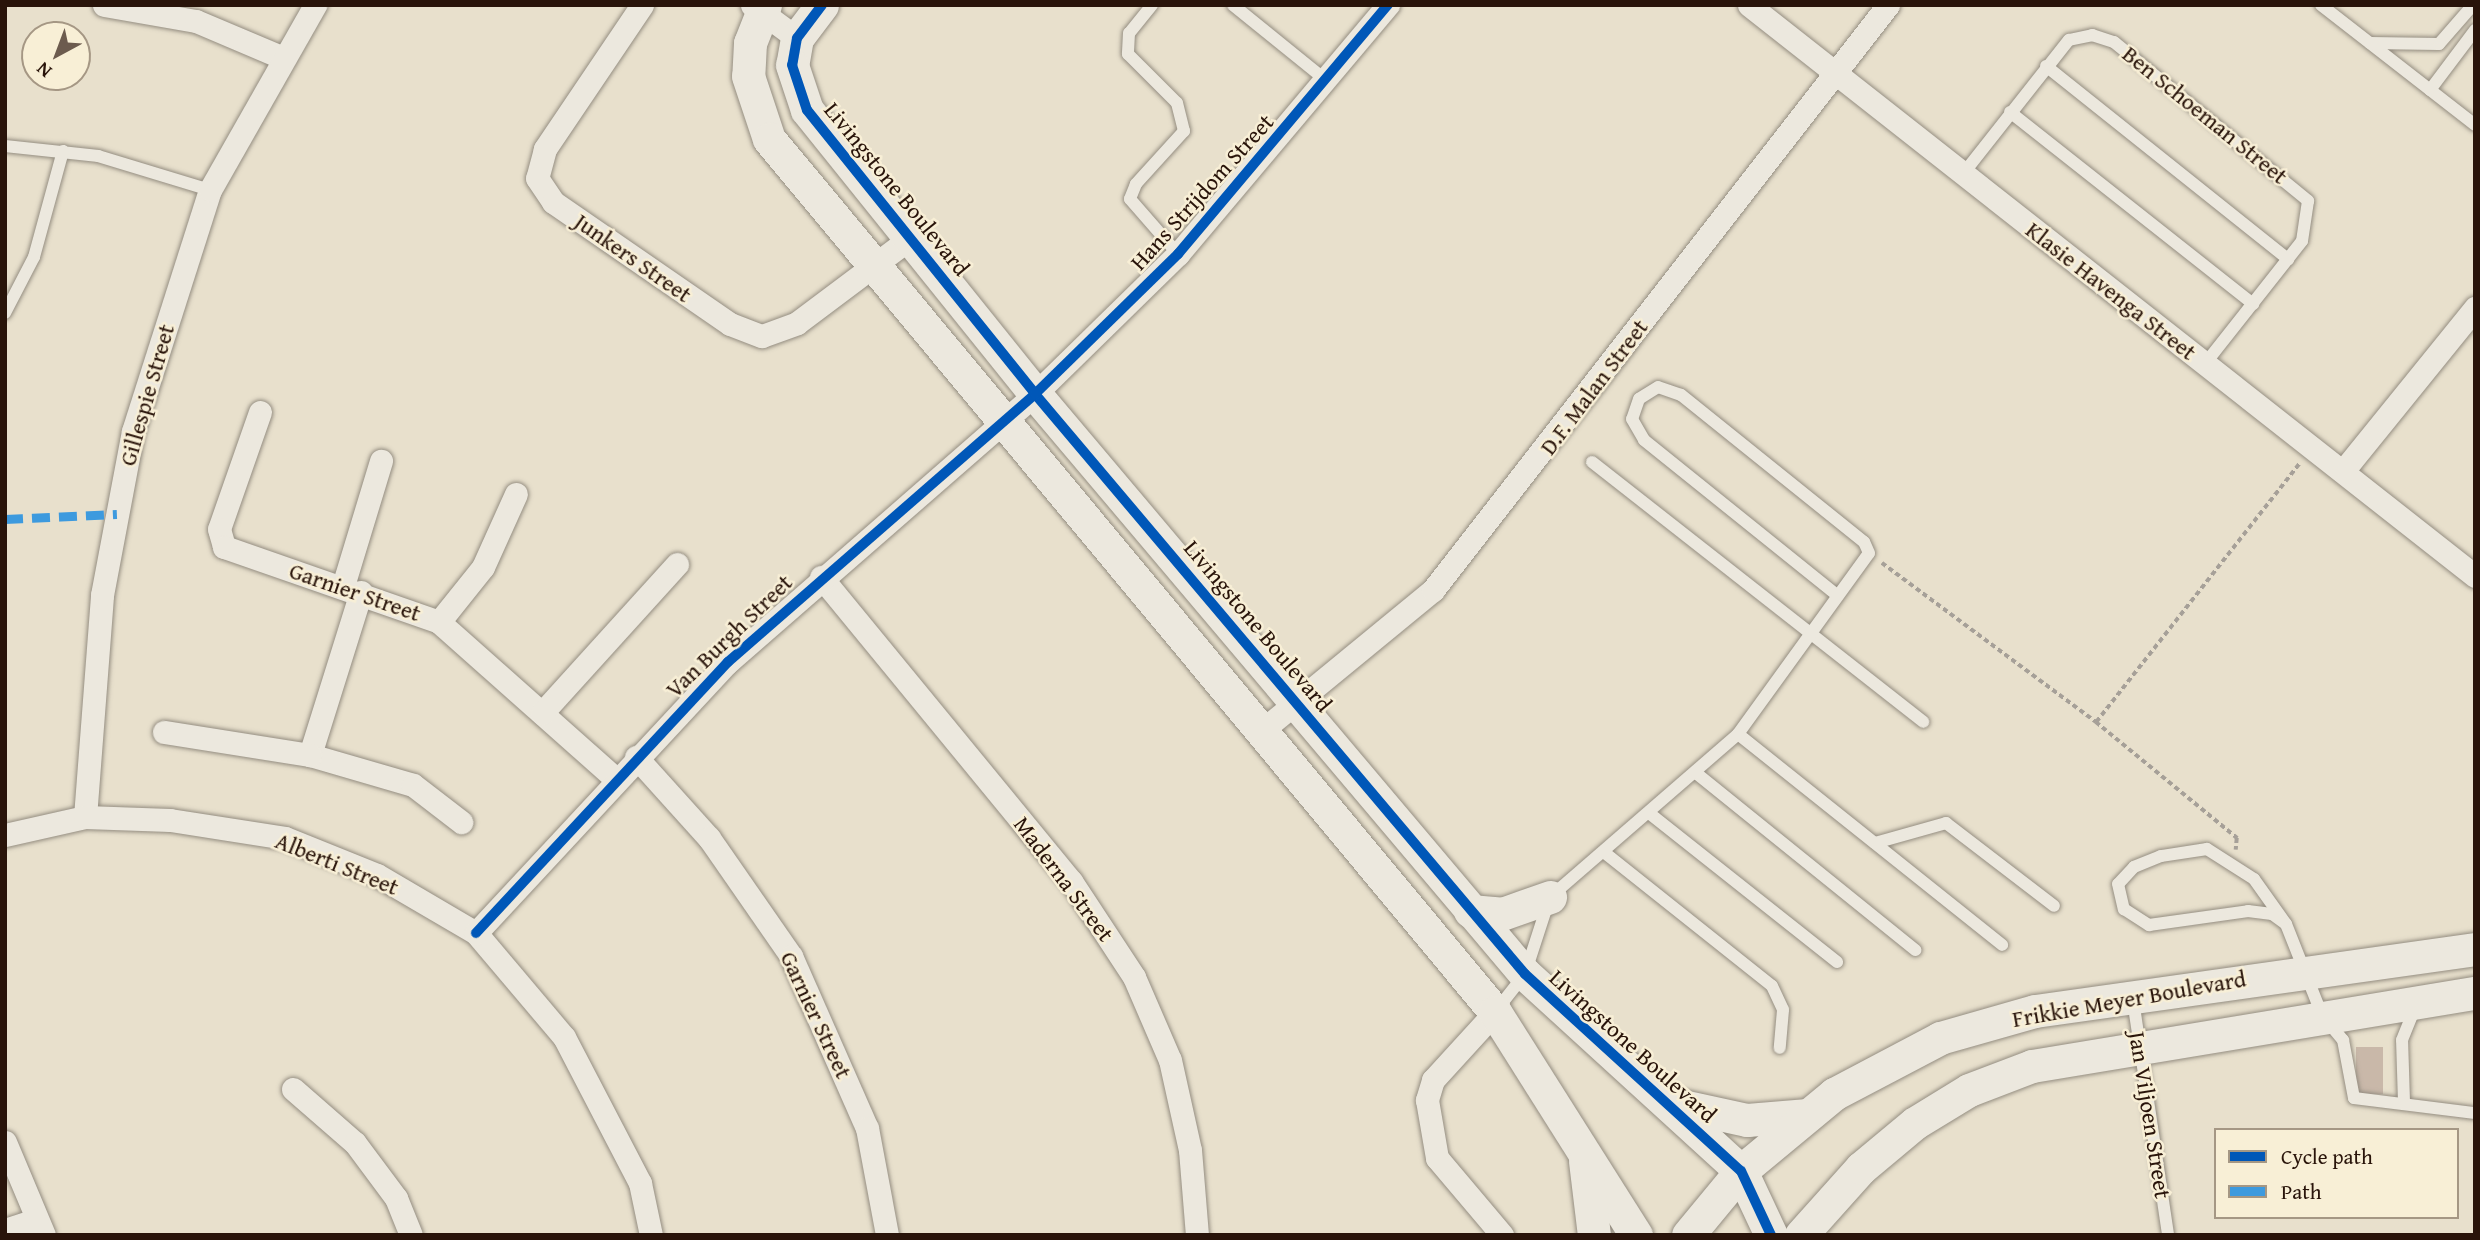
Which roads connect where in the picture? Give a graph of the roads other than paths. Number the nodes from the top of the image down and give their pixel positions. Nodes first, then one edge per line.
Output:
1 (104, 5) edge
2 (315, 5) edge
3 (642, 5) edge
4 (822, 5) edge
5 (1152, 5) edge
6 (1234, 5) edge
7 (1388, 5) edge
8 (1749, 5) edge
9 (1888, 5) edge
10 (2321, 5) edge
11 (2473, 5) edge
12 (759, 7) edge
13 (2475, 30) edge
14 (797, 38) junction
15 (2370, 43) junction
16 (281, 57) junction
17 (2046, 66) junction
18 (1833, 72) junction
19 (1327, 82) junction
20 (2430, 90) junction
21 (2010, 112) junction
22 (2475, 125) edge
23 (5, 146) edge
24 (63, 151) junction
25 (1963, 174) junction
26 (210, 190) junction
27 (909, 239) junction
28 (1178, 254) junction
29 (2288, 259) junction
30 (873, 268) junction
31 (2253, 304) junction
32 (2475, 308) edge
33 (5, 313) edge
34 (2204, 365) junction
35 (1035, 394) junction
36 (260, 412) dead end
37 (1002, 423) junction
38 (381, 461) dead end
39 (1592, 462) dead end
40 (2343, 471) junction
41 (516, 494) dead end
42 (677, 564) dead end
43 (2475, 576) edge
44 (821, 577) junction
45 (352, 589) junction
46 (1838, 595) junction
47 (439, 622) junction
48 (1809, 634) junction
49 (1295, 702) junction
50 (542, 713) junction
51 (1923, 722) dead end
52 (163, 732) dead end
53 (1260, 732) junction
54 (1738, 734) junction
55 (310, 755) junction
56 (636, 757) junction
57 (1696, 773) junction
58 (615, 778) junction
59 (1649, 813) junction
60 (85, 817) junction
61 (461, 822) dead end
62 (5, 835) edge
63 (1875, 843) junction
64 (1605, 853) junction
65 (1550, 897) junction
66 (2054, 906) dead end
67 (1470, 911) junction
68 (2287, 924) junction
69 (476, 933) junction
70 (2475, 933) edge
71 (2002, 945) dead end
72 (2475, 949) edge
73 (1915, 950) dead end
74 (2433, 955) junction
75 (1837, 962) dead end
76 (2307, 970) junction
77 (1525, 974) junction
78 (2475, 993) edge
79 (2133, 996) junction
80 (2429, 999) junction
81 (2475, 1007) edge
82 (1494, 1012) junction
83 (2322, 1015) junction
84 (2138, 1045) junction
85 (1780, 1048) dead end
86 (293, 1089) dead end
87 (1660, 1100) junction
88 (2404, 1102) junction
89 (2475, 1113) edge
90 (1808, 1115) junction
91 (5, 1142) edge
92 (1582, 1143) junction
93 (1741, 1171) junction
94 (40, 1227) edge
95 (5, 1230) edge
96 (411, 1235) edge
97 (651, 1235) edge
98 (887, 1235) edge
99 (1197, 1235) edge
100 (1502, 1235) edge
101 (1594, 1235) edge
102 (1636, 1235) edge
103 (1688, 1235) edge
104 (1771, 1235) edge
105 (1801, 1235) edge
106 (2168, 1235) edge

1 - 16 street
2 - 16 street, Gillespie Street
3 - 30 street, Junkers Street
4 - 14 street
5 - 28 lane
6 - 19 lane
7 - 19 street, Hans Strijdom Street
8 - 18 street, Klasie Havenga Street
9 - 18 street, D.F. Malan Street
10 - 15 lane
11 - 15 lane
12 - 14 street
12 - 30 street
13 - 20 lane
14 - 27 street, Livingstone Boulevard
15 - 20 lane
16 - 26 street, Gillespie Street
17 - 21 lane, Ben Schoeman Street
17 - 29 lane
17 - 29 lane, Ben Schoeman Street
18 - 25 street, Klasie Havenga Street
18 - 49 street, D.F. Malan Street
19 - 28 street, Hans Strijdom Street
20 - 22 lane
21 - 25 lane, Ben Schoeman Street
21 - 31 lane
23 - 24 lane
24 - 26 lane
24 - 33 lane
25 - 34 street, Klasie Havenga Street
26 - 60 street, Gillespie Street
27 - 30 street, Junkers Street
27 - 35 street, Livingstone Boulevard
28 - 35 street, Hans Strijdom Street
29 - 31 lane, Ben Schoeman Street
30 - 37 street
31 - 34 lane, Ben Schoeman Street
32 - 40 street
34 - 40 street, Klasie Havenga Street
35 - 37 street, Van Burgh Street
35 - 49 street, Livingstone Boulevard
36 - 45 street, Garnier Street
37 - 44 street, Van Burgh Street
37 - 53 street
38 - 45 street
39 - 48 lane
40 - 43 street, Klasie Havenga Street
41 - 47 street
42 - 50 street
44 - 56 street, Van Burgh Street
44 - 99 street, Maderna Street
45 - 47 street, Garnier Street
45 - 55 street
46 - 46 lane
46 - 48 lane
47 - 50 street, Garnier Street
48 - 51 lane
48 - 54 lane
49 - 53 street, D.F. Malan Street
49 - 67 street, Livingstone Boulevard
50 - 58 street, Garnier Street
52 - 55 street
53 - 82 street
54 - 57 lane
54 - 63 lane
55 - 61 street
56 - 58 street, Van Burgh Street
56 - 98 street, Garnier Street
57 - 59 lane
57 - 73 lane
58 - 69 street, Van Burgh Street
59 - 64 lane
59 - 75 lane
60 - 62 street, Alberti Street
60 - 69 street, Alberti Street
63 - 66 lane
63 - 71 lane
64 - 65 lane
64 - 85 lane
65 - 67 street
65 - 77 lane
67 - 77 street, Livingstone Boulevard
68 - 68 lane
68 - 76 lane
69 - 97 street, Alberti Street
70 - 74 street
72 - 74 street, Frikkie Meyer Boulevard
74 - 76 street, Frikkie Meyer Boulevard
76 - 79 street, Frikkie Meyer Boulevard
76 - 83 lane
77 - 82 lane
77 - 87 street, Livingstone Boulevard
78 - 80 street, Frikkie Meyer Boulevard
79 - 84 lane, Jan Viljoen Street
79 - 90 street, Frikkie Meyer Boulevard
80 - 81 street
80 - 83 street, Frikkie Meyer Boulevard
80 - 88 lane
82 - 92 street
82 - 100 street
83 - 84 street, Frikkie Meyer Boulevard
83 - 88 lane
84 - 105 street, Frikkie Meyer Boulevard
84 - 106 lane, Jan Viljoen Street
86 - 96 street
87 - 90 street
87 - 93 street, Livingstone Boulevard
88 - 89 lane
90 - 93 street, Frikkie Meyer Boulevard
91 - 94 street
92 - 101 street
92 - 102 street
93 - 103 street, Frikkie Meyer Boulevard
93 - 104 street, Livingstone Boulevard
94 - 95 street

